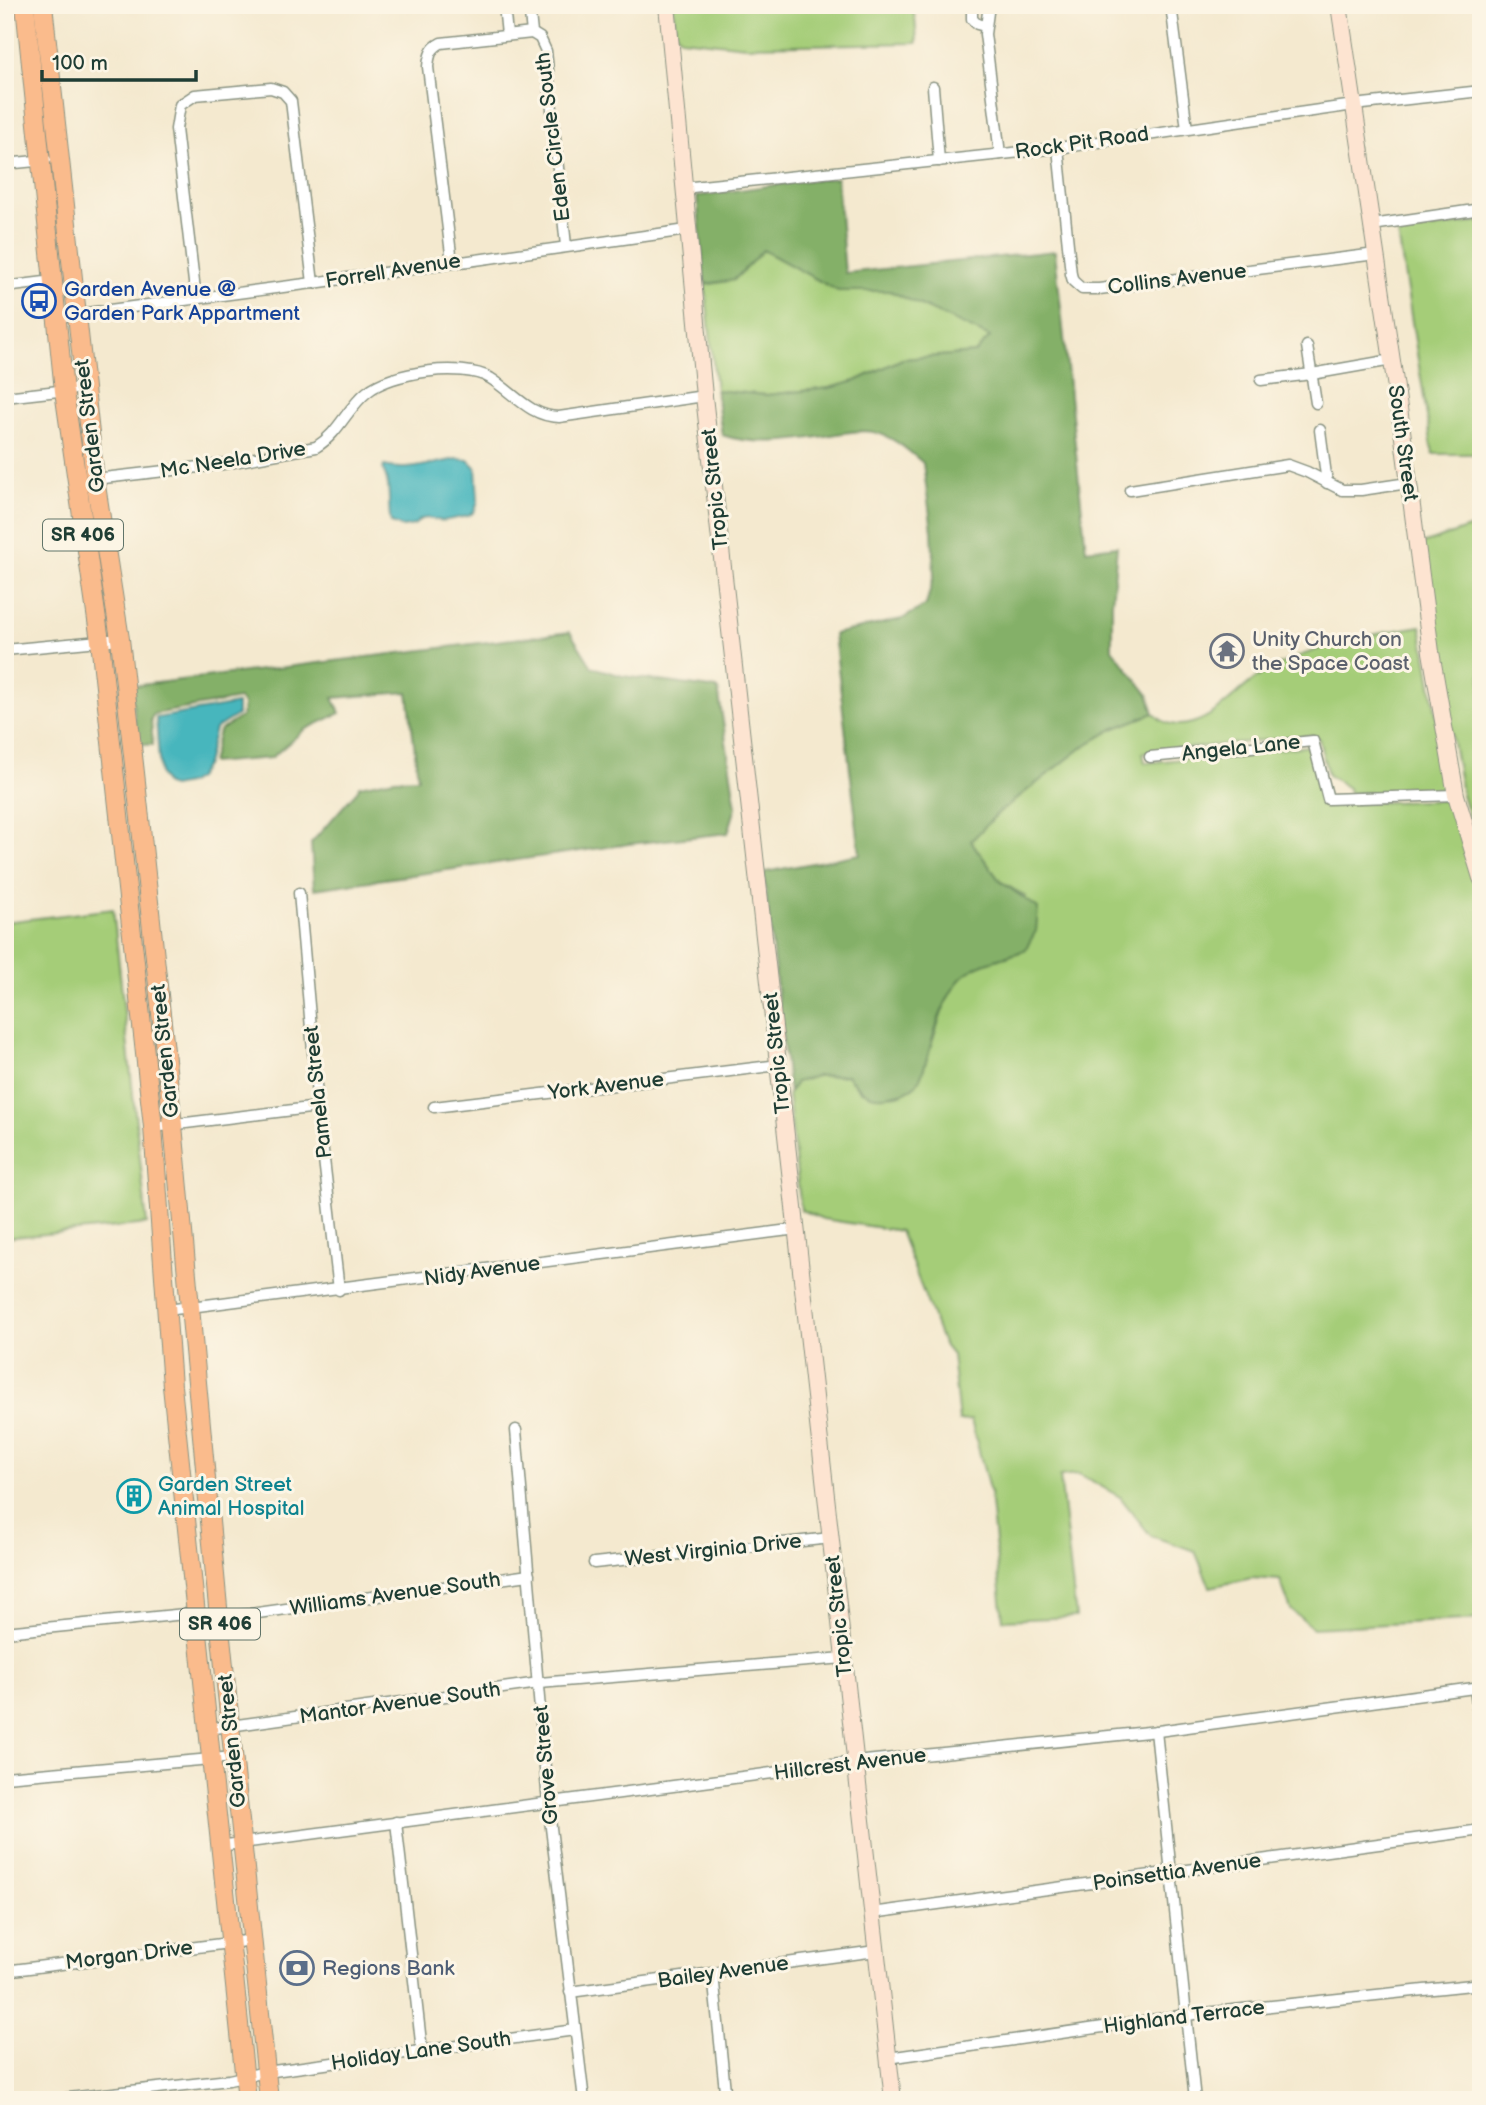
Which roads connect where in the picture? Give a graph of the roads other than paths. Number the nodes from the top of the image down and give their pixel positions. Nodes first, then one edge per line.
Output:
1 (25, 5) edge
2 (43, 5) edge
3 (504, 5) edge
4 (529, 5) edge
5 (667, 5) edge
6 (972, 5) edge
7 (989, 5) edge
8 (1171, 5) edge
9 (1339, 5) edge
10 (985, 26) junction
11 (532, 33) junction
12 (507, 35) junction
13 (933, 87) dead end
14 (1481, 91) edge
15 (1354, 105) junction
16 (1187, 129) junction
17 (1058, 148) junction
18 (1000, 154) junction
19 (59, 158) junction
20 (41, 160) junction
21 (939, 161) junction
22 (5, 164) edge
23 (683, 188) junction
24 (1481, 209) edge
25 (1372, 225) junction
26 (687, 230) junction
27 (566, 246) junction
28 (1376, 254) junction
29 (452, 262) junction
30 (53, 281) junction
31 (313, 283) junction
32 (5, 287) edge
33 (196, 299) junction
34 (76, 315) junction
35 (57, 317) junction
36 (1307, 346) dead end
37 (1392, 360) junction
38 (1312, 374) junction
39 (1261, 380) dead end
40 (85, 388) junction
41 (64, 391) junction
42 (704, 396) junction
43 (5, 397) edge
44 (1316, 403) dead end
45 (1320, 430) dead end
46 (96, 479) junction
47 (1327, 483) junction
48 (1408, 483) junction
49 (1130, 490) dead end
50 (120, 639) junction
51 (100, 641) junction
52 (5, 650) edge
53 (1150, 757) dead end
54 (1456, 795) junction
55 (139, 809) junction
56 (118, 811) junction
57 (1481, 878) edge
58 (299, 893) dead end
59 (160, 999) junction
60 (139, 1001) junction
61 (779, 1065) junction
62 (318, 1107) junction
63 (434, 1107) dead end
64 (173, 1125) junction
65 (153, 1127) junction
66 (181, 1213) junction
67 (159, 1214) junction
68 (797, 1229) junction
69 (339, 1290) junction
70 (189, 1307) junction
71 (167, 1310) junction
72 (516, 1430) dead end
73 (209, 1506) junction
74 (185, 1518) junction
75 (831, 1538) junction
76 (594, 1563) dead end
77 (529, 1575) junction
78 (195, 1613) junction
79 (219, 1618) junction
80 (5, 1632) edge
81 (844, 1658) junction
82 (539, 1683) junction
83 (1478, 1687) edge
84 (231, 1727) junction
85 (208, 1729) junction
86 (1156, 1731) junction
87 (1481, 1739) edge
88 (234, 1757) junction
89 (211, 1759) junction
90 (855, 1762) junction
91 (5, 1777) edge
92 (548, 1803) junction
93 (396, 1822) junction
94 (1481, 1830) edge
95 (243, 1843) junction
96 (219, 1846) junction
97 (1170, 1873) junction
98 (872, 1913) junction
99 (253, 1940) junction
100 (230, 1943) junction
101 (876, 1951) junction
102 (5, 1971) edge
103 (713, 1974) junction
104 (1481, 1984) edge
105 (570, 1992) junction
106 (1186, 2015) junction
107 (575, 2030) junction
108 (422, 2051) junction
109 (888, 2058) junction
110 (266, 2072) junction
111 (244, 2076) junction
112 (51, 2100) edge
113 (247, 2100) edge
114 (270, 2100) edge
115 (583, 2100) edge
116 (726, 2100) edge
117 (892, 2100) edge
118 (1195, 2100) edge

1 - 20 main road, Garden Street / SR 406
2 - 19 main road, Garden Street / SR 406
3 - 12 street
4 - 11 street
5 - 23 street, Tropic Street
6 - 10 street
7 - 10 street
8 - 16 street
9 - 15 street, South Street
10 - 18 street
11 - 12 street
11 - 27 street, Eden Circle South
12 - 29 street
13 - 21 street
14 - 15 street, Rock Pit Road
15 - 16 street, Rock Pit Road
15 - 25 street, South Street
16 - 17 street, Rock Pit Road
17 - 18 street, Rock Pit Road
17 - 28 street, Collins Avenue
18 - 21 street, Rock Pit Road
19 - 20 street
19 - 34 main road, Garden Street / SR 406
20 - 22 street
20 - 30 main road, Garden Street / SR 406
21 - 23 street, Rock Pit Road
23 - 26 street, Tropic Street
24 - 25 street
25 - 28 street, South Street
26 - 27 street, Forrell Avenue
26 - 42 street, Tropic Street
27 - 29 street, Forrell Avenue
28 - 37 street, South Street
29 - 31 street, Forrell Avenue
30 - 32 street
30 - 35 main road, Garden Street / SR 406
31 - 33 street, Forrell Avenue
31 - 33 street
33 - 34 street, Forrell Avenue
34 - 35 street, Forrell Avenue
34 - 40 main road, Garden Street / SR 406
35 - 41 main road, Garden Street / SR 406
36 - 38 street
37 - 38 street
37 - 48 street, South Street
38 - 39 street
38 - 44 street
40 - 41 street
40 - 46 main road, Garden Street / SR 406
41 - 43 street
41 - 51 main road, Garden Street / SR 406
42 - 46 street, Mc Neela Drive
42 - 61 street, Tropic Street
45 - 47 street
46 - 50 main road, Garden Street / SR 406
47 - 48 street
47 - 49 street
48 - 54 street, South Street
50 - 51 street
50 - 55 main road, Garden Street / SR 406
51 - 52 street
51 - 56 main road, Garden Street / SR 406
53 - 54 street, Angela Lane
54 - 57 street, South Street
55 - 56 street
55 - 59 main road, Garden Street / SR 406
56 - 60 main road, Garden Street / SR 406
58 - 62 street, Pamela Street
59 - 60 street
59 - 64 main road, Garden Street / SR 406
60 - 65 main road, Garden Street / SR 406
61 - 63 street, York Avenue
61 - 68 street, Tropic Street
62 - 64 street
62 - 69 street, Pamela Street
64 - 65 street
64 - 66 main road, Garden Street / SR 406
65 - 67 main road, Garden Street / SR 406
66 - 67 street
66 - 70 main road, Garden Street / SR 406
67 - 71 main road, Garden Street / SR 406
68 - 69 street, Nidy Avenue
68 - 75 street, Tropic Street
69 - 70 street, Nidy Avenue
70 - 71 street, Nidy Avenue
70 - 73 main road, Garden Street / SR 406
71 - 74 main road, Garden Street / SR 406
72 - 77 street, Grove Street
73 - 74 main road
73 - 79 main road, Garden Street / SR 406
74 - 78 main road, Garden Street / SR 406
75 - 76 street, West Virginia Drive
75 - 81 street, Tropic Street
77 - 79 street, Williams Avenue South
77 - 82 street, Grove Street
78 - 79 street, Williams Avenue South
78 - 80 street, Williams Avenue South
78 - 85 main road, Garden Street / SR 406
79 - 84 main road, Garden Street / SR 406
81 - 82 street, Mantor Avenue South
81 - 90 street, Tropic Street
82 - 84 street, Mantor Avenue South
82 - 92 street, Grove Street
83 - 86 street, Hillcrest Avenue
83 - 87 street
84 - 85 street, Mantor Avenue South
84 - 88 main road, Garden Street / SR 406
85 - 89 main road, Garden Street / SR 406
86 - 90 street, Hillcrest Avenue
86 - 97 street
88 - 89 street
88 - 95 main road, Garden Street / SR 406
89 - 91 street
89 - 96 main road, Garden Street / SR 406
90 - 92 street, Hillcrest Avenue
90 - 98 street, Tropic Street
92 - 93 street, Hillcrest Avenue
92 - 105 street, Grove Street
93 - 95 street, Hillcrest Avenue
93 - 108 street
94 - 97 street, Poinsettia Avenue
95 - 96 street, Hillcrest Avenue
95 - 99 main road, Garden Street / SR 406
96 - 100 main road, Garden Street / SR 406
97 - 98 street, Poinsettia Avenue
97 - 106 street
98 - 101 street, Tropic Street
99 - 100 street, Morgan Drive
99 - 110 main road, Garden Street / SR 406
100 - 102 street, Morgan Drive
100 - 111 main road, Garden Street / SR 406
101 - 103 street, Bailey Avenue
101 - 109 street, Tropic Street
103 - 105 street, Bailey Avenue
103 - 116 street
104 - 106 street, Highland Terrace
105 - 107 street, Grove Street
106 - 109 street, Highland Terrace
106 - 118 street
107 - 108 street, Holiday Lane South
107 - 115 street, Grove Street
108 - 110 street, Holiday Lane South
109 - 117 street, Tropic Street
110 - 111 street, Holiday Lane South
110 - 114 main road, Garden Street / SR 406
111 - 112 street, Holiday Lane South
111 - 113 main road, Garden Street / SR 406

